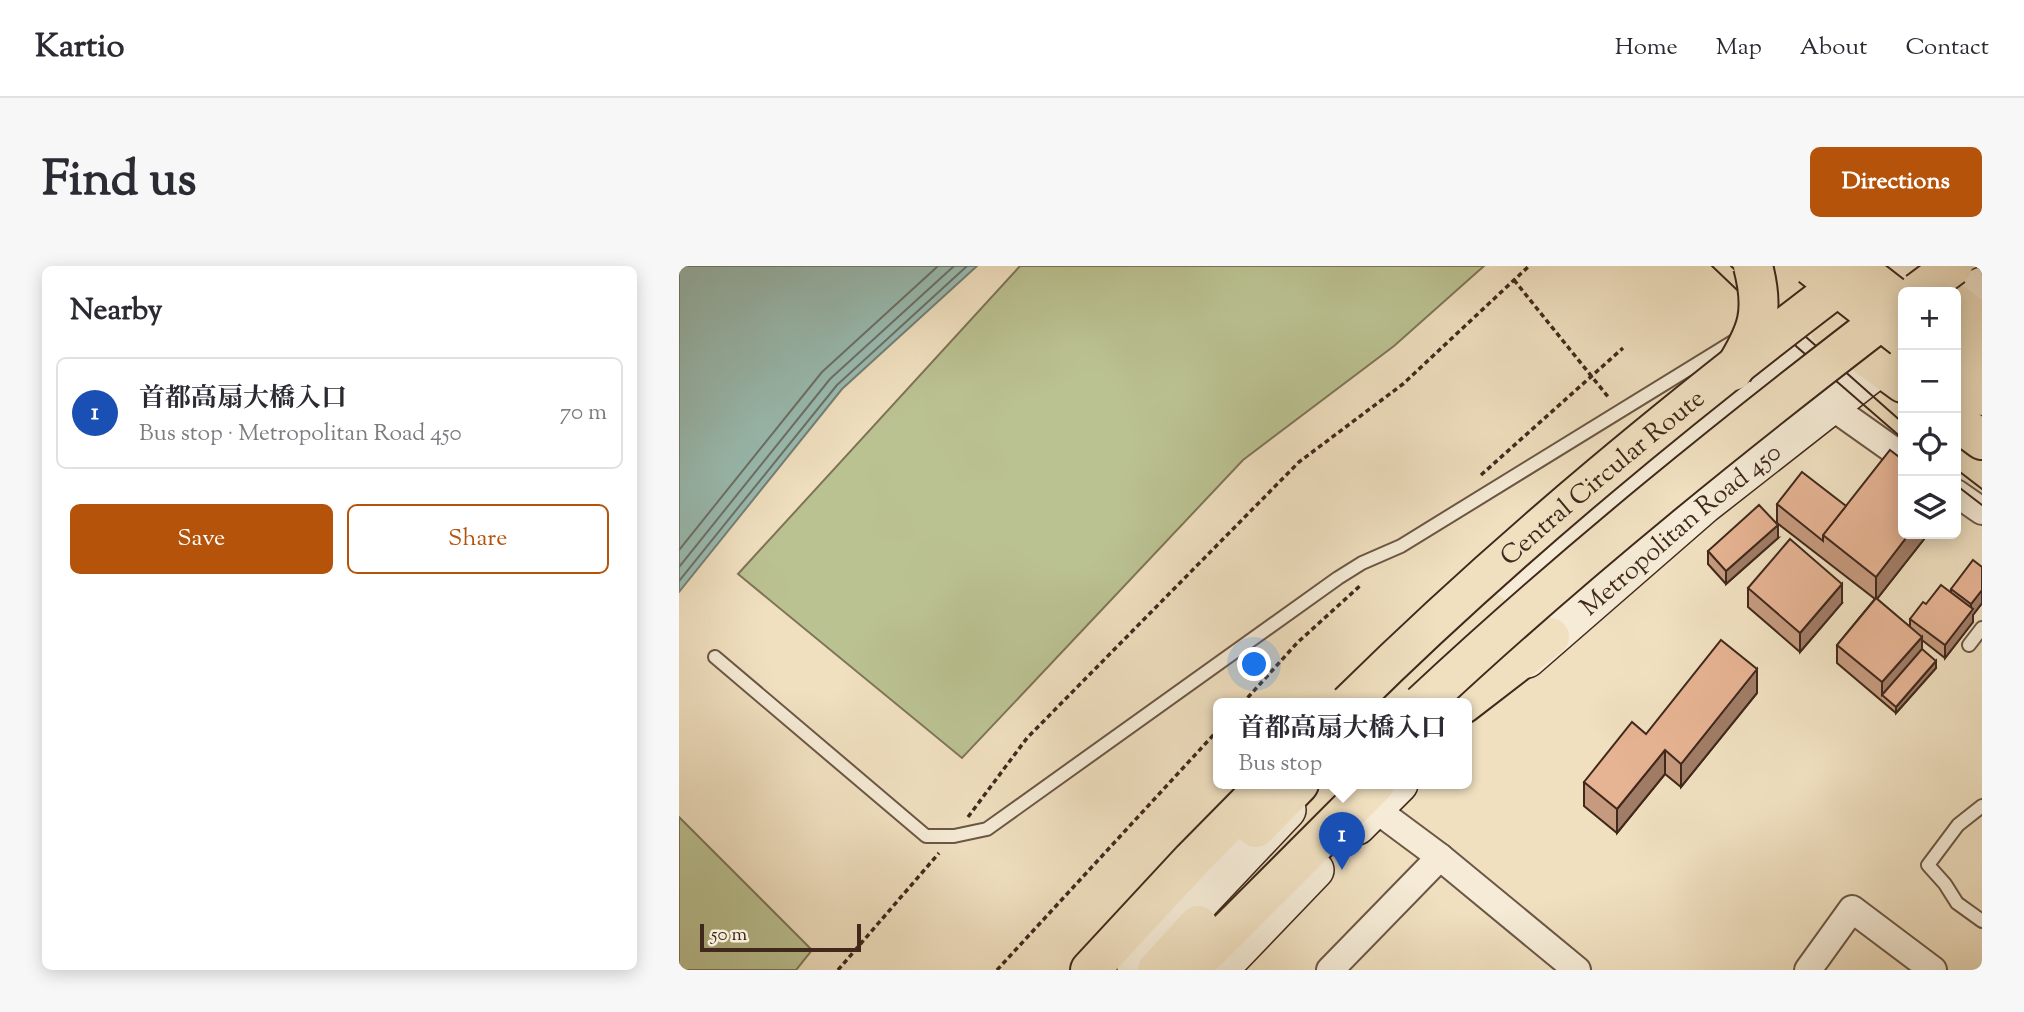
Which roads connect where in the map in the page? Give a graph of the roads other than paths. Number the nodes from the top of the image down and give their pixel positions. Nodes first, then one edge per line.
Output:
1 (1753, 266) edge
2 (1811, 266) edge
3 (1854, 266) edge
4 (1865, 266) edge
5 (1953, 266) edge
6 (1915, 287) edge
7 (1937, 287) edge
8 (1898, 290) edge
9 (1898, 306) edge
10 (1898, 317) edge
11 (1830, 330) junction
12 (1961, 347) edge
13 (1898, 359) edge
14 (1982, 362) edge
15 (1730, 376) joint
16 (1961, 380) edge
17 (1982, 396) edge
18 (1831, 406) junction
19 (1961, 425) edge
20 (1982, 440) edge
21 (1898, 453) edge
22 (1961, 496) edge
23 (1982, 511) edge
24 (1489, 611) joint
25 (1982, 628) edge
26 (1550, 637) junction
27 (1969, 645) dead end
28 (715, 657) dead end
29 (1355, 698) edge
30 (1381, 698) edge
31 (1428, 698) edge
32 (1471, 698) edge
33 (1472, 713) edge
34 (1288, 789) edge
35 (1288, 789) edge
36 (1288, 789) edge
37 (1288, 789) edge
38 (1333, 789) edge
39 (1382, 792) edge
40 (1982, 806) edge
41 (1440, 857) junction
42 (1982, 921) edge
43 (1090, 970) edge
44 (1108, 970) edge
45 (1123, 970) edge
46 (1136, 970) edge
47 (1157, 970) edge
48 (1189, 970) edge
49 (1219, 970) edge
50 (1330, 970) edge
51 (1577, 970) edge
52 (1808, 970) edge
53 (1933, 970) edge

1 - 15 main road, bridge
2 - 13 main road, bridge
3 - 6 main road, bridge
4 - 29 main road, Central Circular Route, bridge
5 - 7 main road, Central Circular Route, bridge
8 - 28 lane
9 - 11 main road
10 - 31 main road, Central Circular Route, bridge
11 - 13 main road
11 - 24 main road
12 - 14 main road
13 - 18 main road, Metropolitan Road 450
15 - 30 main road
16 - 17 main road
18 - 21 street
18 - 26 main road, Metropolitan Road 450
19 - 20 main road
22 - 23 street
24 - 30 main road
25 - 27 lane
26 - 32 main road
26 - 33 main road, Metropolitan Road 450
34 - 43 main road
35 - 44 main road
36 - 45 main road
37 - 46 main road
38 - 47 main road
39 - 41 street
39 - 48 main road
39 - 49 main road
40 - 42 lane
41 - 50 street
41 - 51 street
52 - 53 street

